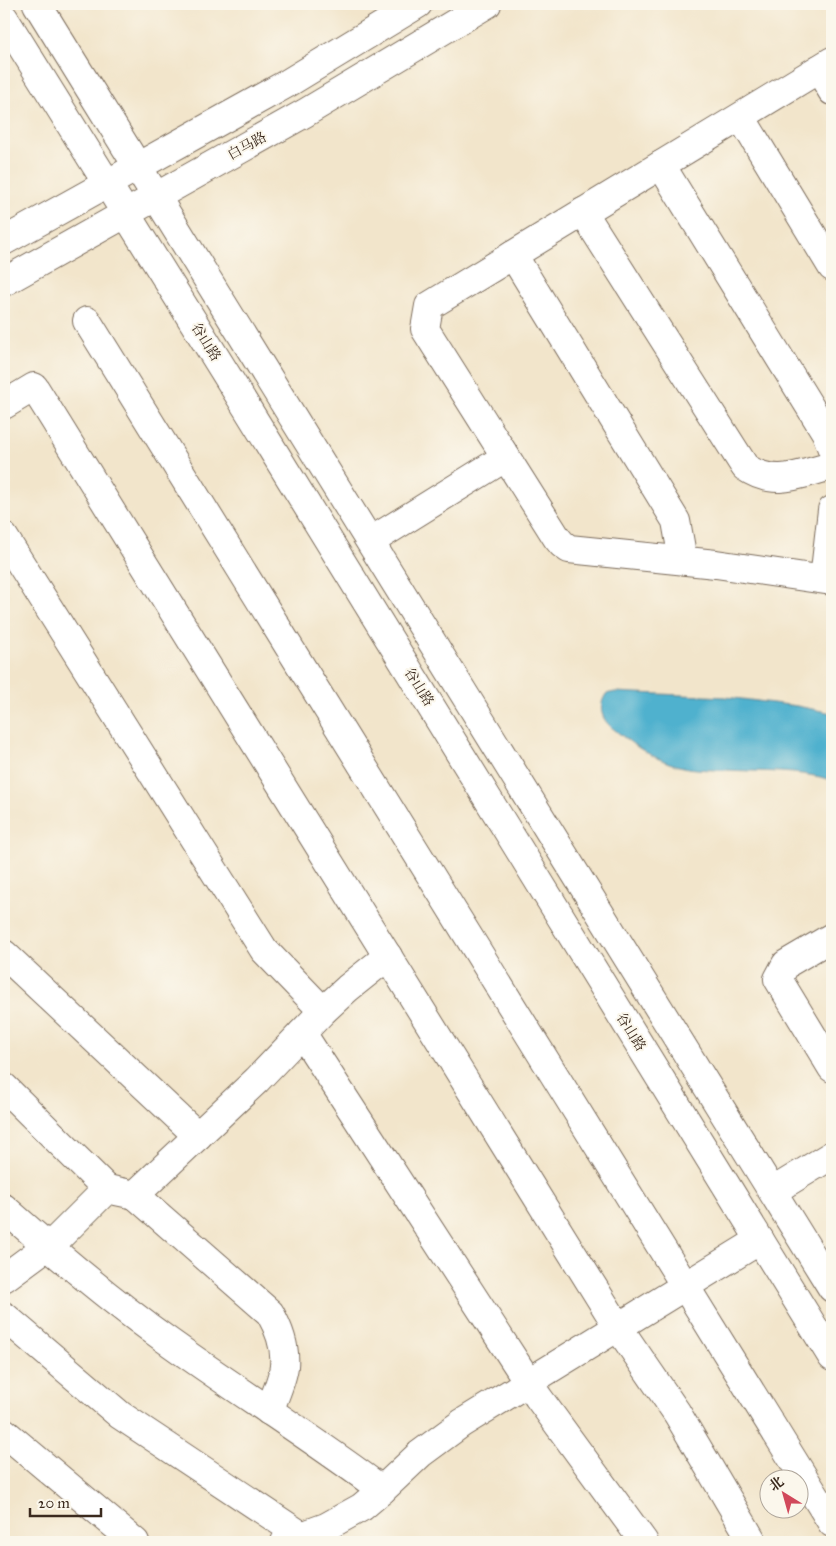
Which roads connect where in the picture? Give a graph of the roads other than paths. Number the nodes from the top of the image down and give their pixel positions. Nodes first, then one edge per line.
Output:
1 (37, 4) edge
2 (418, 4) edge
3 (487, 4) edge
4 (4, 18) edge
5 (828, 74) edge
6 (740, 116) junction
7 (661, 165) junction
8 (138, 166) junction
9 (107, 184) junction
10 (157, 196) junction
11 (583, 212) junction
12 (126, 214) junction
13 (4, 241) edge
14 (513, 255) junction
15 (832, 267) edge
16 (4, 282) edge
17 (87, 321) dead end
18 (4, 405) edge
19 (832, 449) edge
20 (506, 457) junction
21 (832, 466) edge
22 (832, 510) edge
23 (4, 538) edge
24 (370, 541) junction
25 (683, 560) junction
26 (828, 580) edge
27 (832, 937) edge
28 (4, 954) edge
29 (388, 956) junction
30 (323, 1011) junction
31 (302, 1032) junction
32 (832, 1068) edge
33 (4, 1087) edge
34 (198, 1136) junction
35 (832, 1155) edge
36 (107, 1189) junction
37 (772, 1191) junction
38 (135, 1195) junction
39 (4, 1208) edge
40 (760, 1240) junction
41 (47, 1246) junction
42 (4, 1278) edge
43 (685, 1286) junction
44 (832, 1288) edge
45 (4, 1316) edge
46 (618, 1327) junction
47 (832, 1357) edge
48 (529, 1382) junction
49 (269, 1411) junction
50 (4, 1432) edge
51 (382, 1490) junction
52 (832, 1524) edge
53 (293, 1539) edge
54 (136, 1542) edge
55 (644, 1542) edge
56 (753, 1542) edge

1 - 8 street
2 - 8 street
3 - 10 street, 白马路
4 - 9 street, 谷山路
5 - 6 street
6 - 7 street
6 - 15 street
7 - 11 street
7 - 19 street
8 - 9 street
8 - 10 street
9 - 12 street, 谷山路
9 - 13 street
10 - 12 street, 白马路
10 - 24 street
11 - 14 street
11 - 21 street
12 - 16 street, 白马路
12 - 40 street, 谷山路
14 - 20 street
14 - 25 street
17 - 43 street
18 - 29 street
20 - 24 street
20 - 25 street
22 - 26 street
23 - 30 street
24 - 37 street
25 - 26 street
27 - 32 street
28 - 34 street
29 - 30 street
29 - 46 street
30 - 31 street
31 - 34 street
31 - 48 street
33 - 36 street
34 - 38 street
35 - 37 street
36 - 38 street
36 - 41 street
37 - 44 street
38 - 49 street
39 - 41 street
40 - 43 street
40 - 47 street, 谷山路
41 - 42 street
41 - 49 street
43 - 46 street
43 - 52 street
45 - 53 street
46 - 48 street
46 - 56 street
48 - 51 street
48 - 55 street
49 - 51 street
50 - 54 street
51 - 53 street

